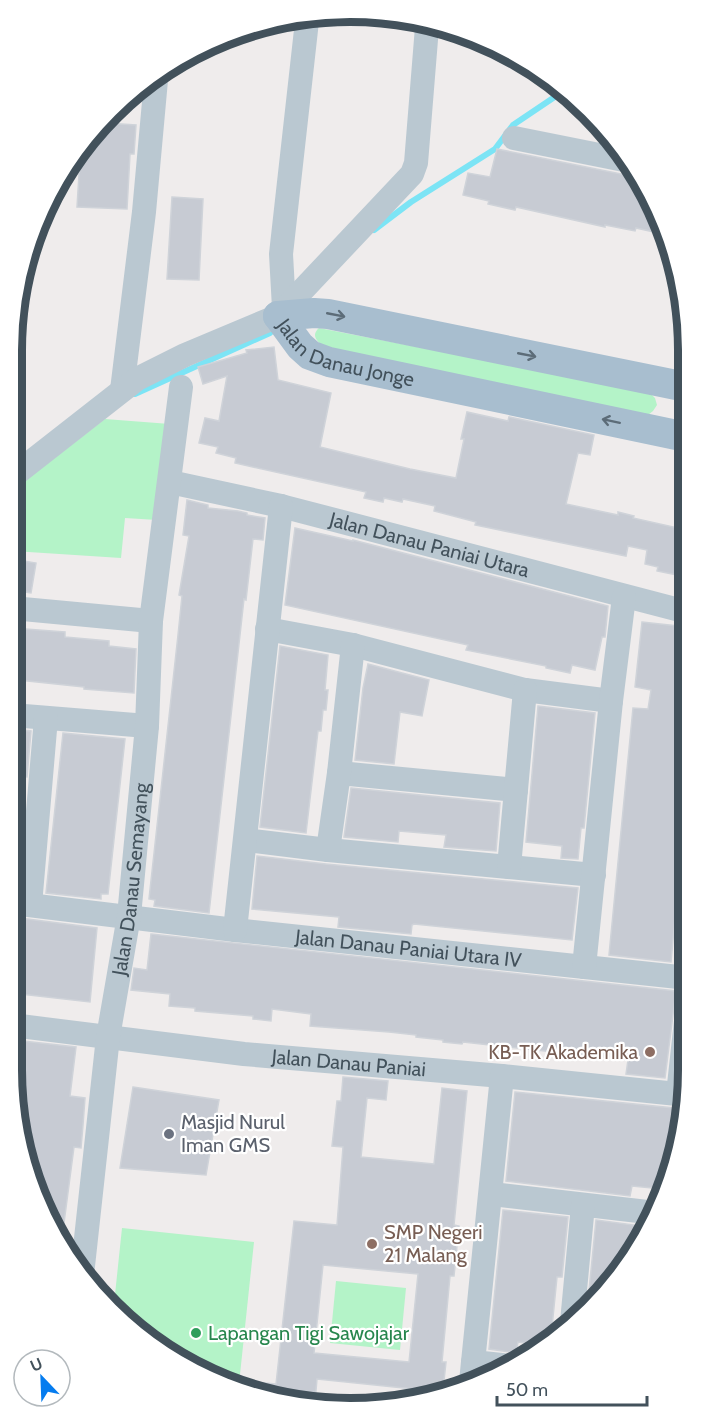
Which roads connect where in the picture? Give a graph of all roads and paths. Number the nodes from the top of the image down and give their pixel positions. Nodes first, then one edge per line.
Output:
1 (307, 25) edge
2 (427, 32) edge
3 (155, 87) edge
4 (514, 138) dead end
5 (616, 159) edge
6 (281, 312) junction
7 (678, 385) edge
8 (182, 387) dead end
9 (122, 390) junction
10 (677, 435) edge
11 (23, 468) edge
12 (170, 482) junction
13 (281, 506) junction
14 (624, 597) junction
15 (23, 609) edge
16 (678, 610) edge
17 (151, 621) junction
18 (267, 629) junction
19 (353, 645) junction
20 (525, 690) junction
21 (611, 701) junction
22 (23, 715) edge
23 (46, 718) junction
24 (147, 726) junction
25 (339, 773) junction
26 (516, 790) junction
27 (246, 840) junction
28 (328, 850) junction
29 (509, 867) junction
30 (594, 875) junction
31 (23, 889) edge
32 (23, 904) edge
33 (129, 916) junction
34 (235, 930) junction
35 (584, 967) junction
36 (678, 977) edge
37 (23, 1030) edge
38 (108, 1037) junction
39 (502, 1076) junction
40 (678, 1095) edge
41 (492, 1194) junction
42 (583, 1205) junction
43 (646, 1212) edge
44 (84, 1260) edge
45 (573, 1310) edge
46 (472, 1372) edge

1 - 6 street
2 - 6 street
3 - 9 street
4 - 5 street
6 -> 7 main road, Jalan Danau Jonge
6 - 9 street
10 -> 6 main road, Jalan Danau Jonge
8 - 12 street, Jalan Danau Semayang
9 - 11 street
12 - 13 street, Jalan Danau Paniai Utara
12 - 17 street, Jalan Danau Semayang
13 - 14 street, Jalan Danau Paniai Utara
13 - 18 street
14 - 16 street, Jalan Danau Paniai Utara
14 - 21 street
15 - 17 street
17 - 24 street, Jalan Danau Semayang
18 - 19 street
18 - 27 street
19 - 20 street
19 - 25 street
20 - 21 street
20 - 26 street
21 - 30 street
22 - 23 street
23 - 24 street
23 - 31 street
24 - 33 street, Jalan Danau Semayang
25 - 26 street
25 - 28 street
26 - 29 street
27 - 28 street
27 - 34 street
28 - 29 street
29 - 30 street
30 - 35 street
32 - 33 street, Jalan Danau Paniai Utara IV
33 - 34 street, Jalan Danau Paniai Utara IV
33 - 38 street, Jalan Danau Semayang
34 - 35 street, Jalan Danau Paniai Utara IV
35 - 36 street, Jalan Danau Paniai Utara IV
37 - 38 street, Jalan Danau Paniai
38 - 39 street, Jalan Danau Paniai
38 - 44 street, Jalan Danau Semayang
39 - 40 street, Jalan Danau Paniai
39 - 41 street
41 - 42 street
41 - 46 street
42 - 43 street
42 - 45 street

